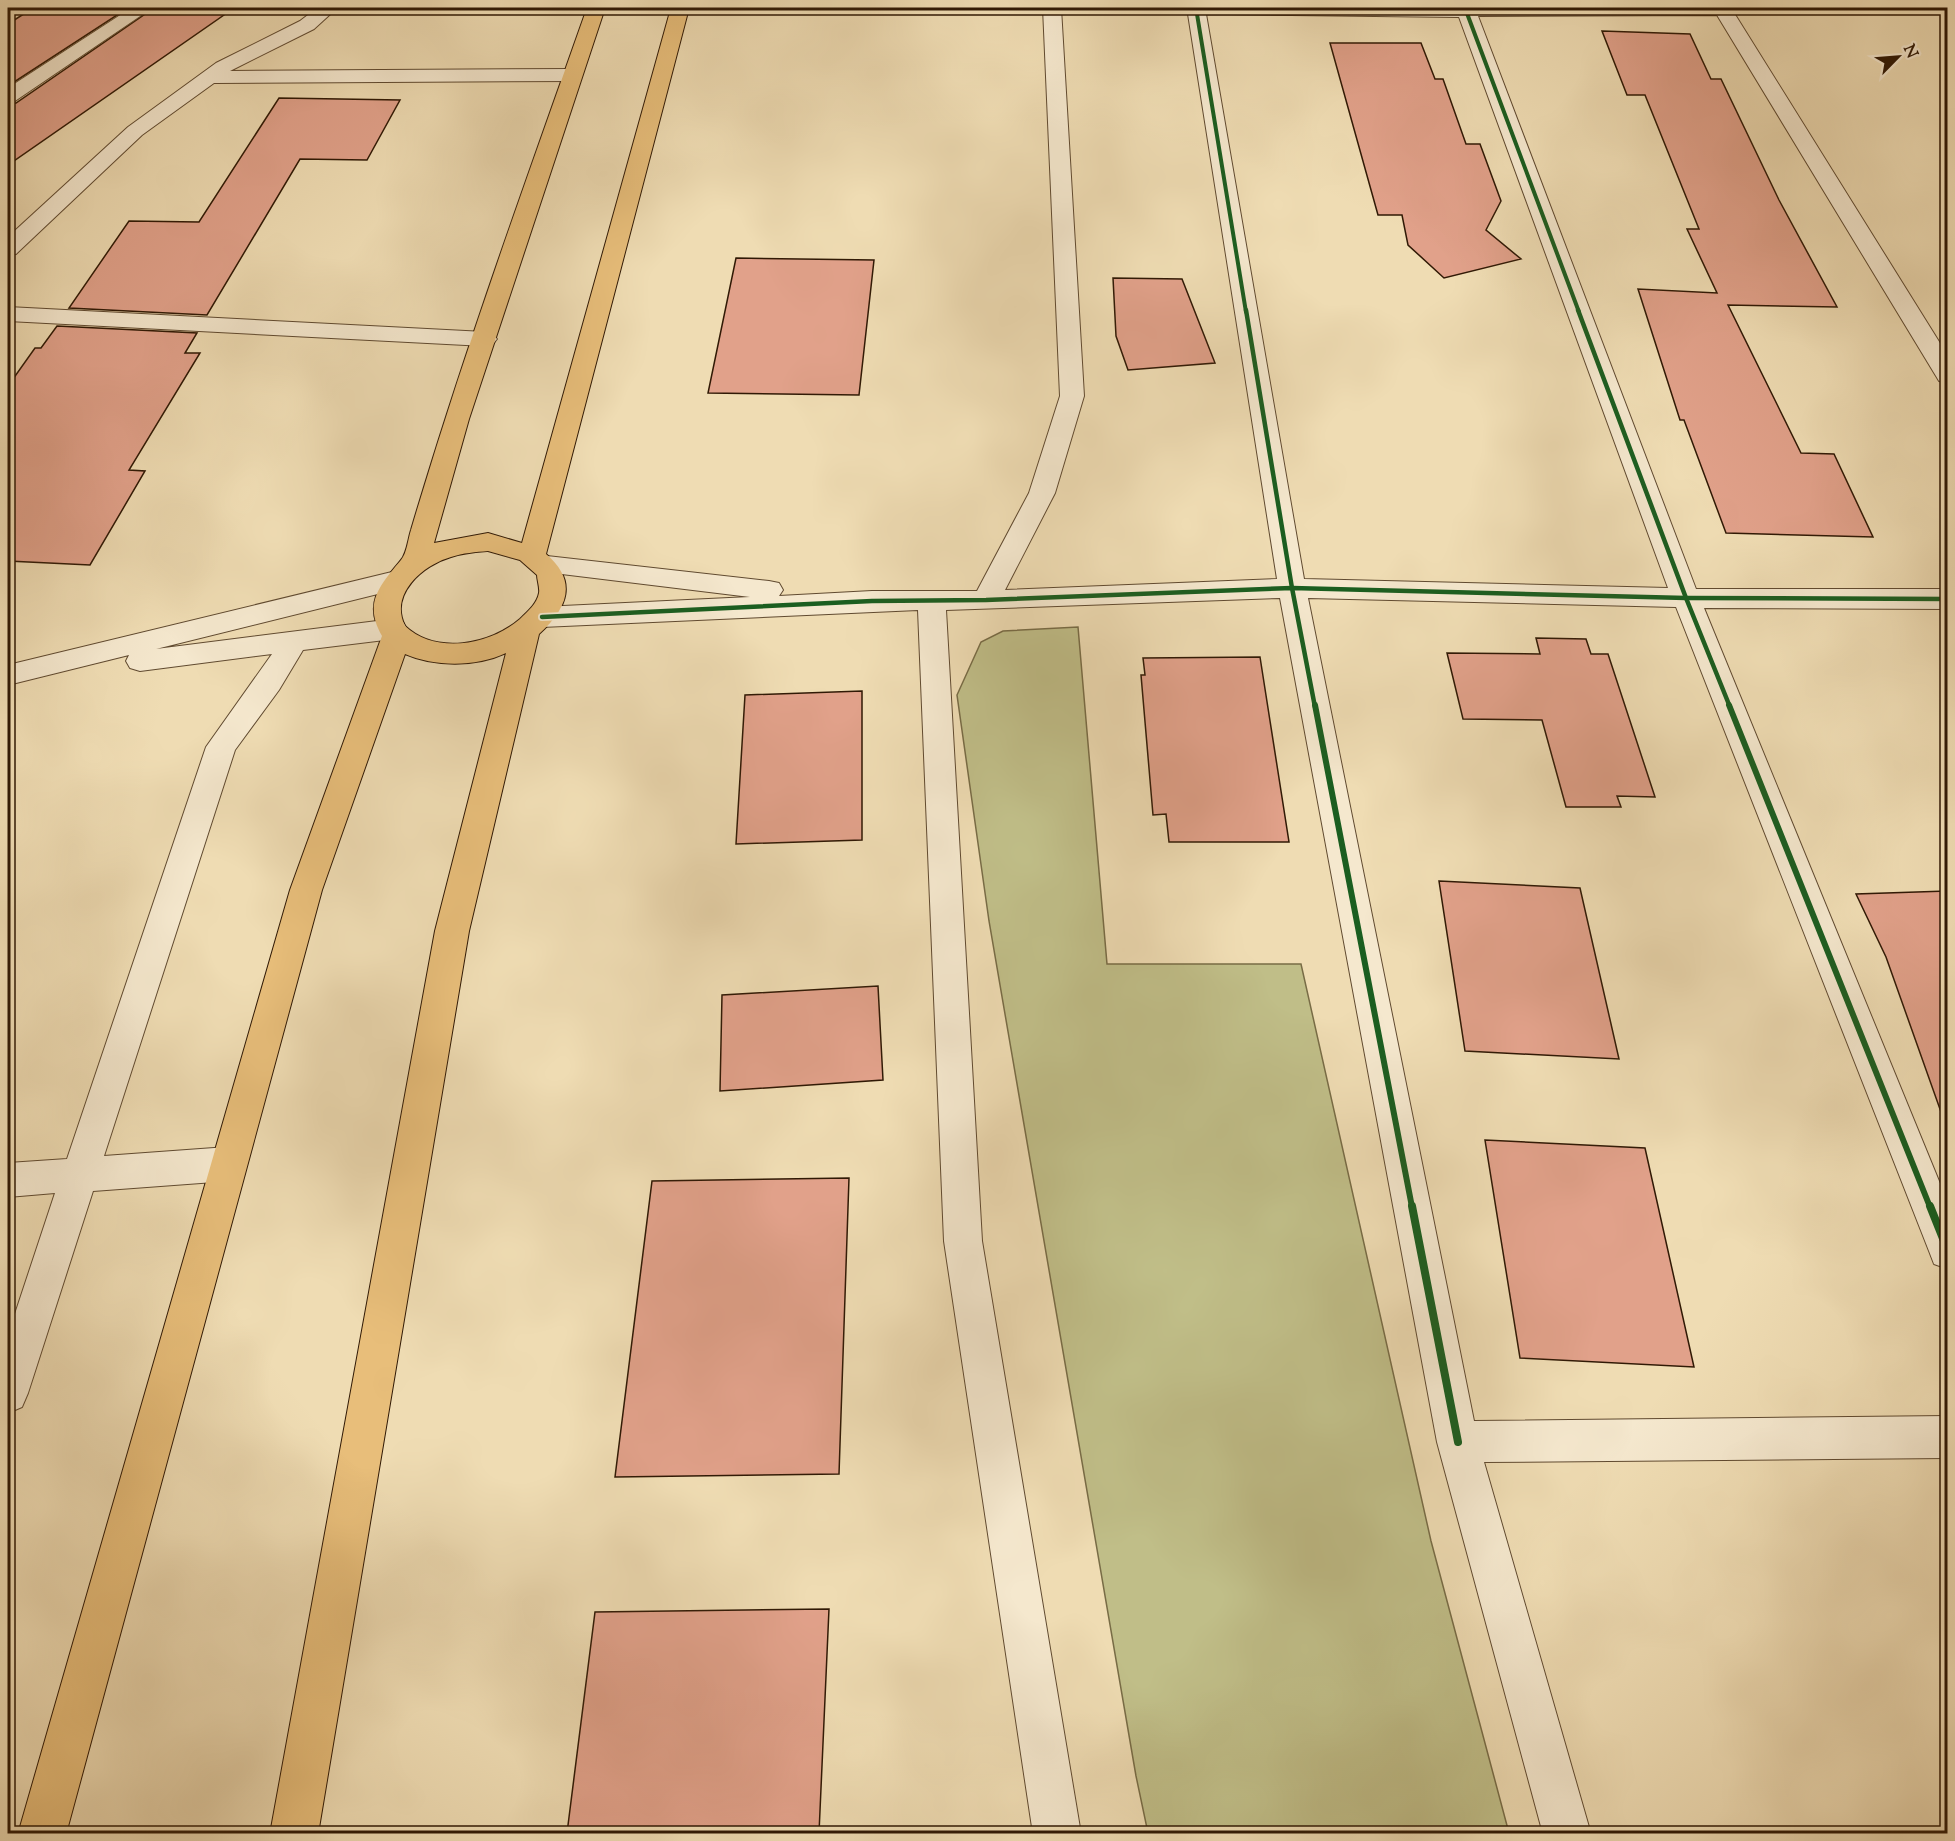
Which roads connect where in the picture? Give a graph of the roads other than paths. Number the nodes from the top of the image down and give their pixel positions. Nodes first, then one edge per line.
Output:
1 (143, 8) edge
2 (328, 8) edge
3 (596, 8) edge
4 (680, 8) edge
5 (1052, 8) edge
6 (1159, 8) edge
7 (1723, 8) edge
8 (1196, 9) edge
9 (1465, 9) edge
10 (573, 75) junction
11 (209, 77) junction
12 (8, 97) edge
13 (8, 249) edge
14 (8, 314) edge
15 (485, 339) junction
16 (1947, 376) edge
17 (540, 559) junction
18 (405, 572) junction
19 (1292, 588) junction
20 (1686, 598) junction
21 (1947, 599) edge
22 (986, 600) junction
23 (872, 601) junction
24 (932, 601) junction
25 (534, 625) junction
26 (395, 632) junction
27 (294, 642) junction
28 (8, 677) edge
29 (228, 1164) junction
30 (78, 1174) junction
31 (8, 1180) edge
32 (1947, 1251) edge
33 (8, 1392) edge
34 (1947, 1437) edge
35 (1458, 1442) junction
36 (42, 1833) edge
37 (294, 1833) edge
38 (1057, 1833) edge
39 (1567, 1833) edge

1 - 12 street
2 - 11 street
3 - 10 main road
4 - 17 main road
5 - 22 street
6 - 8 street
7 - 9 street
7 - 16 street
8 - 9 street
8 - 19 street
9 - 20 street
10 - 11 street
10 - 15 main road
11 - 13 street
14 - 15 street
15 - 18 main road
17 - 18 main road
17 - 23 street
17 - 25 main road
18 - 26 main road
18 - 28 street
19 - 20 street
19 - 22 street
19 - 35 street
20 - 21 street
20 - 32 street
22 - 24 street
23 - 24 street
23 - 25 street
24 - 38 street
25 - 26 main road
25 - 37 main road
26 - 27 street
26 - 29 main road
27 - 28 street
27 - 30 street
29 - 30 street
29 - 36 main road
30 - 31 street
30 - 33 street
34 - 35 street
35 - 39 street

